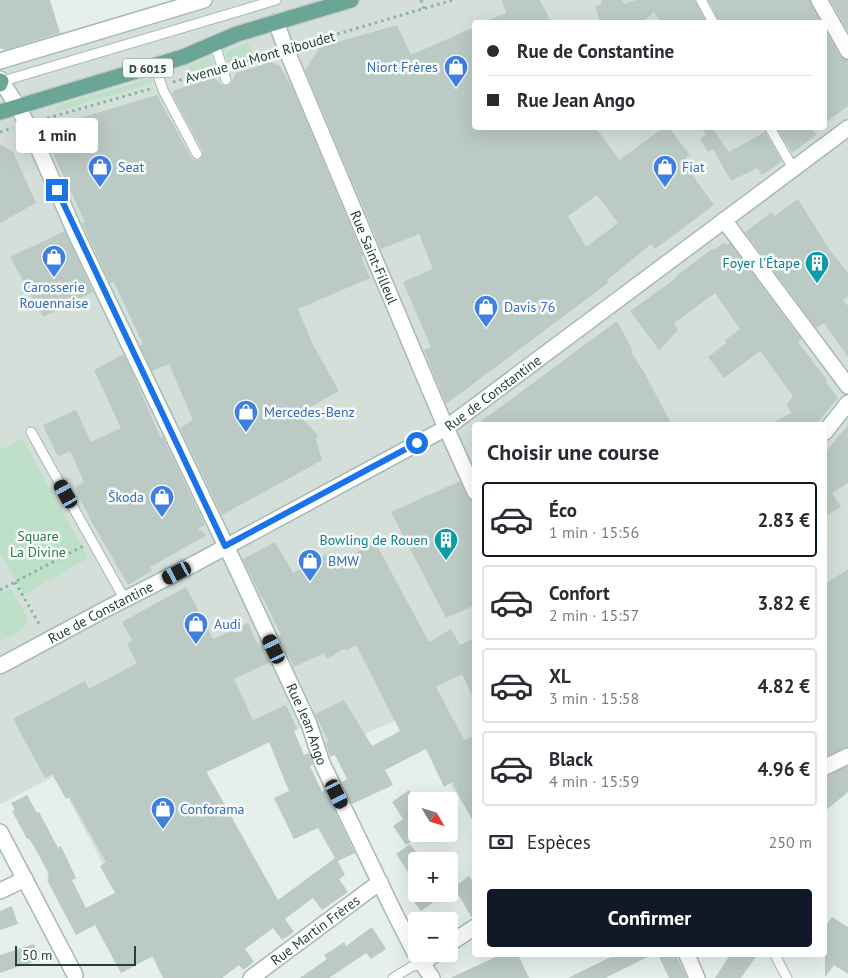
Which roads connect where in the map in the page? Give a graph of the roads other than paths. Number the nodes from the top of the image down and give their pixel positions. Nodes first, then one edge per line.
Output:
1 (204, 0) edge
2 (276, 0) edge
3 (351, 0) edge
4 (702, 0) edge
5 (819, 0) edge
6 (713, 20) edge
7 (276, 22) junction
8 (215, 44) junction
9 (848, 51) edge
10 (0, 61) edge
11 (155, 66) junction
12 (226, 80) dead end
13 (0, 82) edge
14 (18, 107) junction
15 (0, 112) edge
16 (848, 128) edge
17 (771, 130) edge
18 (197, 154) dead end
19 (793, 168) junction
20 (724, 220) junction
21 (848, 386) edge
22 (848, 403) edge
23 (446, 428) junction
24 (827, 429) edge
25 (31, 432) dead end
26 (472, 485) edge
27 (225, 546) junction
28 (125, 600) junction
29 (0, 666) edge
30 (848, 756) edge
31 (827, 765) edge
32 (0, 832) edge
33 (25, 879) junction
34 (380, 882) junction
35 (0, 891) edge
36 (472, 929) edge
37 (458, 938) edge
38 (688, 957) edge
39 (776, 957) edge
40 (422, 963) junction
41 (75, 975) dead end
42 (251, 978) edge
43 (393, 978) edge
44 (432, 978) edge
45 (697, 978) edge
46 (787, 978) edge

1 - 10 street
2 - 13 lane
3 - 7 main road, Avenue du Mont Riboudet / D 6015
4 - 6 lane
5 - 9 street
7 - 8 main road, Avenue du Mont Riboudet / D 6015
7 - 23 street, Rue Saint-Filleul
8 - 11 main road, Avenue du Mont Riboudet / D 6015
8 - 12 lane
11 - 14 main road, Avenue du Mont Riboudet / D 6015
11 - 18 lane
13 - 14 street, Rue Jean Ango
14 - 15 main road, Avenue du Mont Riboudet / D 6015
14 - 27 street, Rue Jean Ango
16 - 19 street, Rue de Constantine
17 - 19 lane
19 - 20 street, Rue de Constantine
20 - 21 street
20 - 23 street, Rue de Constantine
22 - 24 street
23 - 26 street, Rue Saint-Filleul
23 - 27 street, Rue de Constantine
25 - 28 lane
27 - 28 street, Rue de Constantine
27 - 34 street, Rue Jean Ango
28 - 29 street, Rue de Constantine
30 - 31 street
32 - 33 street
33 - 35 street
33 - 41 street
34 - 40 street, Rue Jean Ango
34 - 42 street, Rue Martin Frères
36 - 37 street
38 - 45 street
39 - 46 lane
40 - 43 lane
40 - 44 street, Rue Jean Ango

